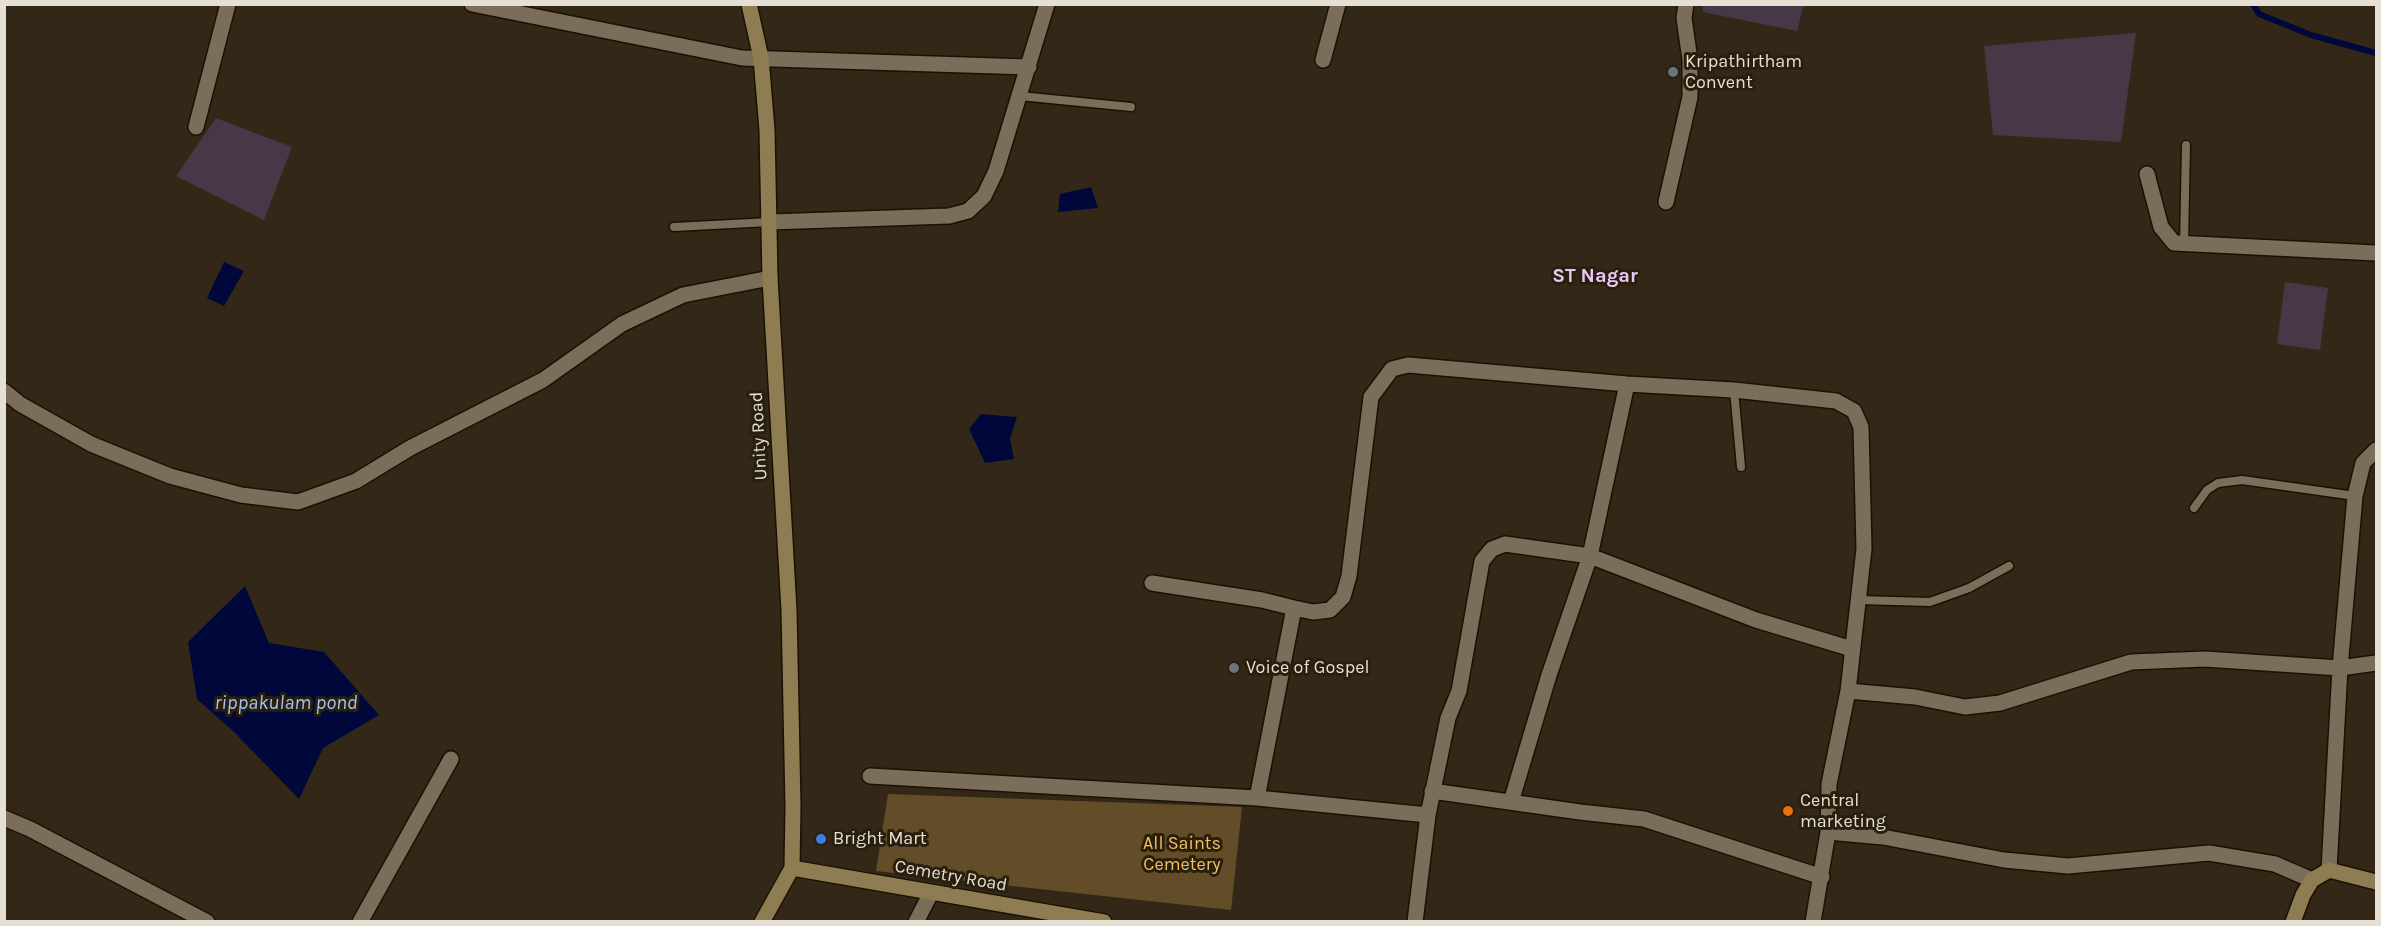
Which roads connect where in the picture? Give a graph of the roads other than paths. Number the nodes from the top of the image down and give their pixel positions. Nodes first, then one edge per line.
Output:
1 (228, 4) edge
2 (472, 4) edge
3 (749, 4) edge
4 (1047, 4) edge
5 (1338, 4) edge
6 (1686, 4) edge
7 (761, 58) junction
8 (1323, 60) dead end
9 (1029, 67) junction
10 (1020, 96) junction
11 (1131, 108) dead end
12 (196, 128) dead end
13 (2186, 145) dead end
14 (2147, 174) dead end
15 (1666, 202) dead end
16 (770, 222) junction
17 (674, 227) dead end
18 (2376, 241) edge
19 (2184, 244) junction
20 (2376, 253) edge
21 (770, 278) junction
22 (1627, 384) junction
23 (1734, 390) junction
24 (4, 391) edge
25 (2376, 450) edge
26 (1741, 467) dead end
27 (2355, 496) junction
28 (2194, 508) dead end
29 (1590, 556) junction
30 (2009, 566) dead end
31 (1152, 583) dead end
32 (1859, 600) junction
33 (1294, 608) junction
34 (1852, 649) junction
35 (2376, 663) edge
36 (2340, 668) junction
37 (1848, 691) junction
38 (451, 759) dead end
39 (870, 776) dead end
40 (1432, 791) junction
41 (1257, 798) junction
42 (1511, 802) junction
43 (1428, 815) junction
44 (4, 818) edge
45 (1828, 832) junction
46 (792, 868) junction
47 (2330, 870) junction
48 (1822, 877) junction
49 (2312, 880) junction
50 (2376, 882) edge
51 (931, 893) junction
52 (207, 921) edge
53 (360, 921) edge
54 (762, 921) edge
55 (916, 921) edge
56 (1104, 921) edge
57 (1415, 921) edge
58 (1814, 921) edge
59 (2293, 921) edge

1 - 12 street
2 - 7 street
3 - 7 street, Unity Road
4 - 9 street
5 - 8 street
6 - 15 street
7 - 9 street
7 - 16 street, Unity Road
9 - 10 street
10 - 11 lane
10 - 16 street
13 - 19 lane
14 - 19 street
16 - 17 lane
16 - 21 street, Unity Road
18 - 20 lane
19 - 20 street
21 - 24 street
21 - 46 street, Unity Road
22 - 23 street
22 - 29 street
22 - 33 street
23 - 26 lane
23 - 32 street
25 - 27 street
27 - 28 lane
27 - 36 street
29 - 34 street
29 - 40 street
29 - 42 street
30 - 32 lane
31 - 33 street
32 - 34 street
33 - 41 street
34 - 37 street
35 - 36 street
36 - 37 street
36 - 47 street
37 - 45 street
38 - 53 street
39 - 41 street
40 - 42 street
40 - 43 street
41 - 43 street
42 - 48 street
43 - 57 street
44 - 52 street
45 - 48 street
45 - 49 street
46 - 51 street, Cemetry Road
46 - 54 street
47 - 49 street
47 - 50 street
48 - 58 street
49 - 59 street
51 - 55 street
51 - 56 street, Cemetry Road

